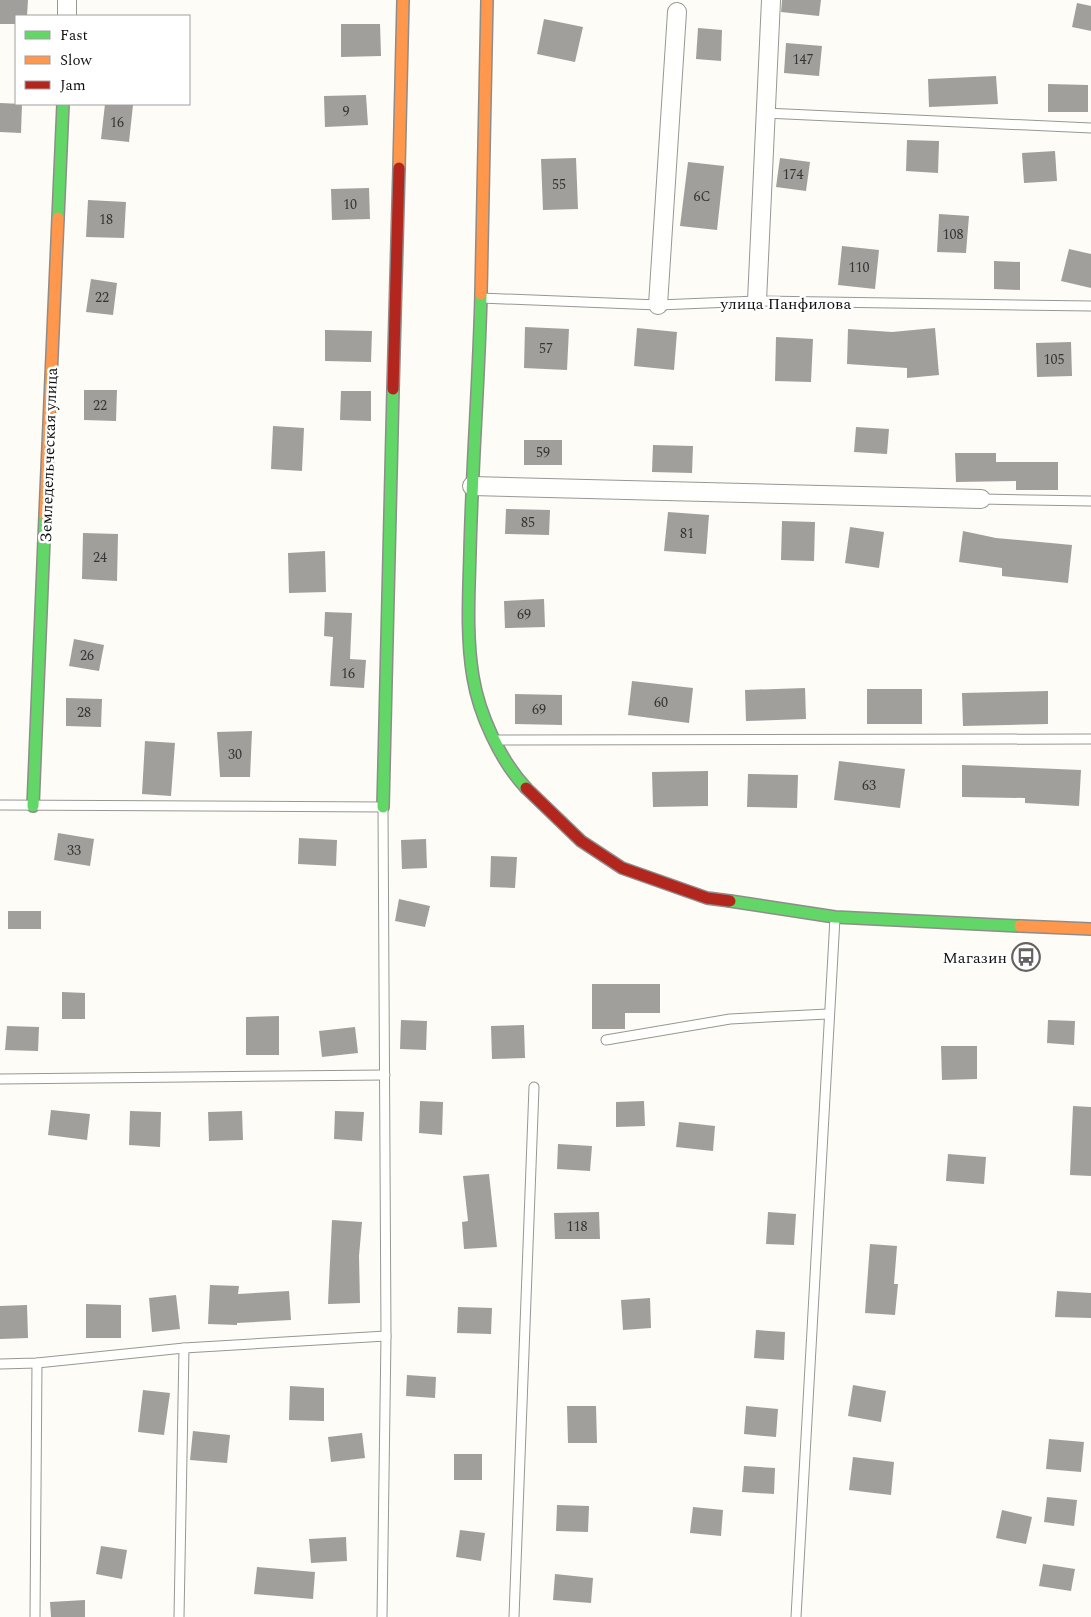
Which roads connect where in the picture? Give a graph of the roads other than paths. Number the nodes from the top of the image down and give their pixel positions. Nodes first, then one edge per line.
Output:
1 (68, 0) edge
2 (403, 0) edge
3 (487, 0) edge
4 (771, 0) edge
5 (677, 12) dead end
6 (67, 15) edge
7 (63, 105) edge
8 (765, 114) junction
9 (1091, 128) edge
10 (481, 298) junction
11 (757, 301) junction
12 (658, 305) junction
13 (1091, 306) edge
14 (472, 486) junction
15 (981, 499) joint
16 (1091, 501) edge
17 (493, 740) junction
18 (1091, 740) edge
19 (0, 805) edge
20 (33, 806) junction
21 (382, 807) junction
22 (835, 917) junction
23 (1091, 929) edge
24 (828, 1014) junction
25 (606, 1040) dead end
26 (385, 1075) junction
27 (0, 1078) edge
28 (534, 1087) dead end
29 (386, 1336) junction
30 (184, 1348) junction
31 (38, 1363) junction
32 (0, 1364) edge
33 (35, 1617) edge
34 (179, 1617) edge
35 (382, 1617) edge
36 (514, 1617) edge
37 (796, 1617) edge

1 - 6 street
2 - 21 street
3 - 10 street
4 - 8 street
5 - 12 street
7 - 20 street, Земледельческая улица
8 - 9 lane
8 - 11 street
10 - 12 lane, улица Панфилова
10 - 14 street
11 - 12 lane, улица Панфилова
11 - 13 lane, улица Панфилова
14 - 15 street
14 - 17 street
15 - 16 lane
17 - 18 lane
17 - 22 street
19 - 20 lane
20 - 21 lane
21 - 26 lane
22 - 23 street
22 - 24 lane
24 - 25 lane
24 - 37 lane
26 - 27 lane
26 - 29 lane
28 - 36 lane
29 - 30 lane
29 - 35 lane
30 - 31 lane
30 - 34 lane
31 - 32 lane
31 - 33 lane

